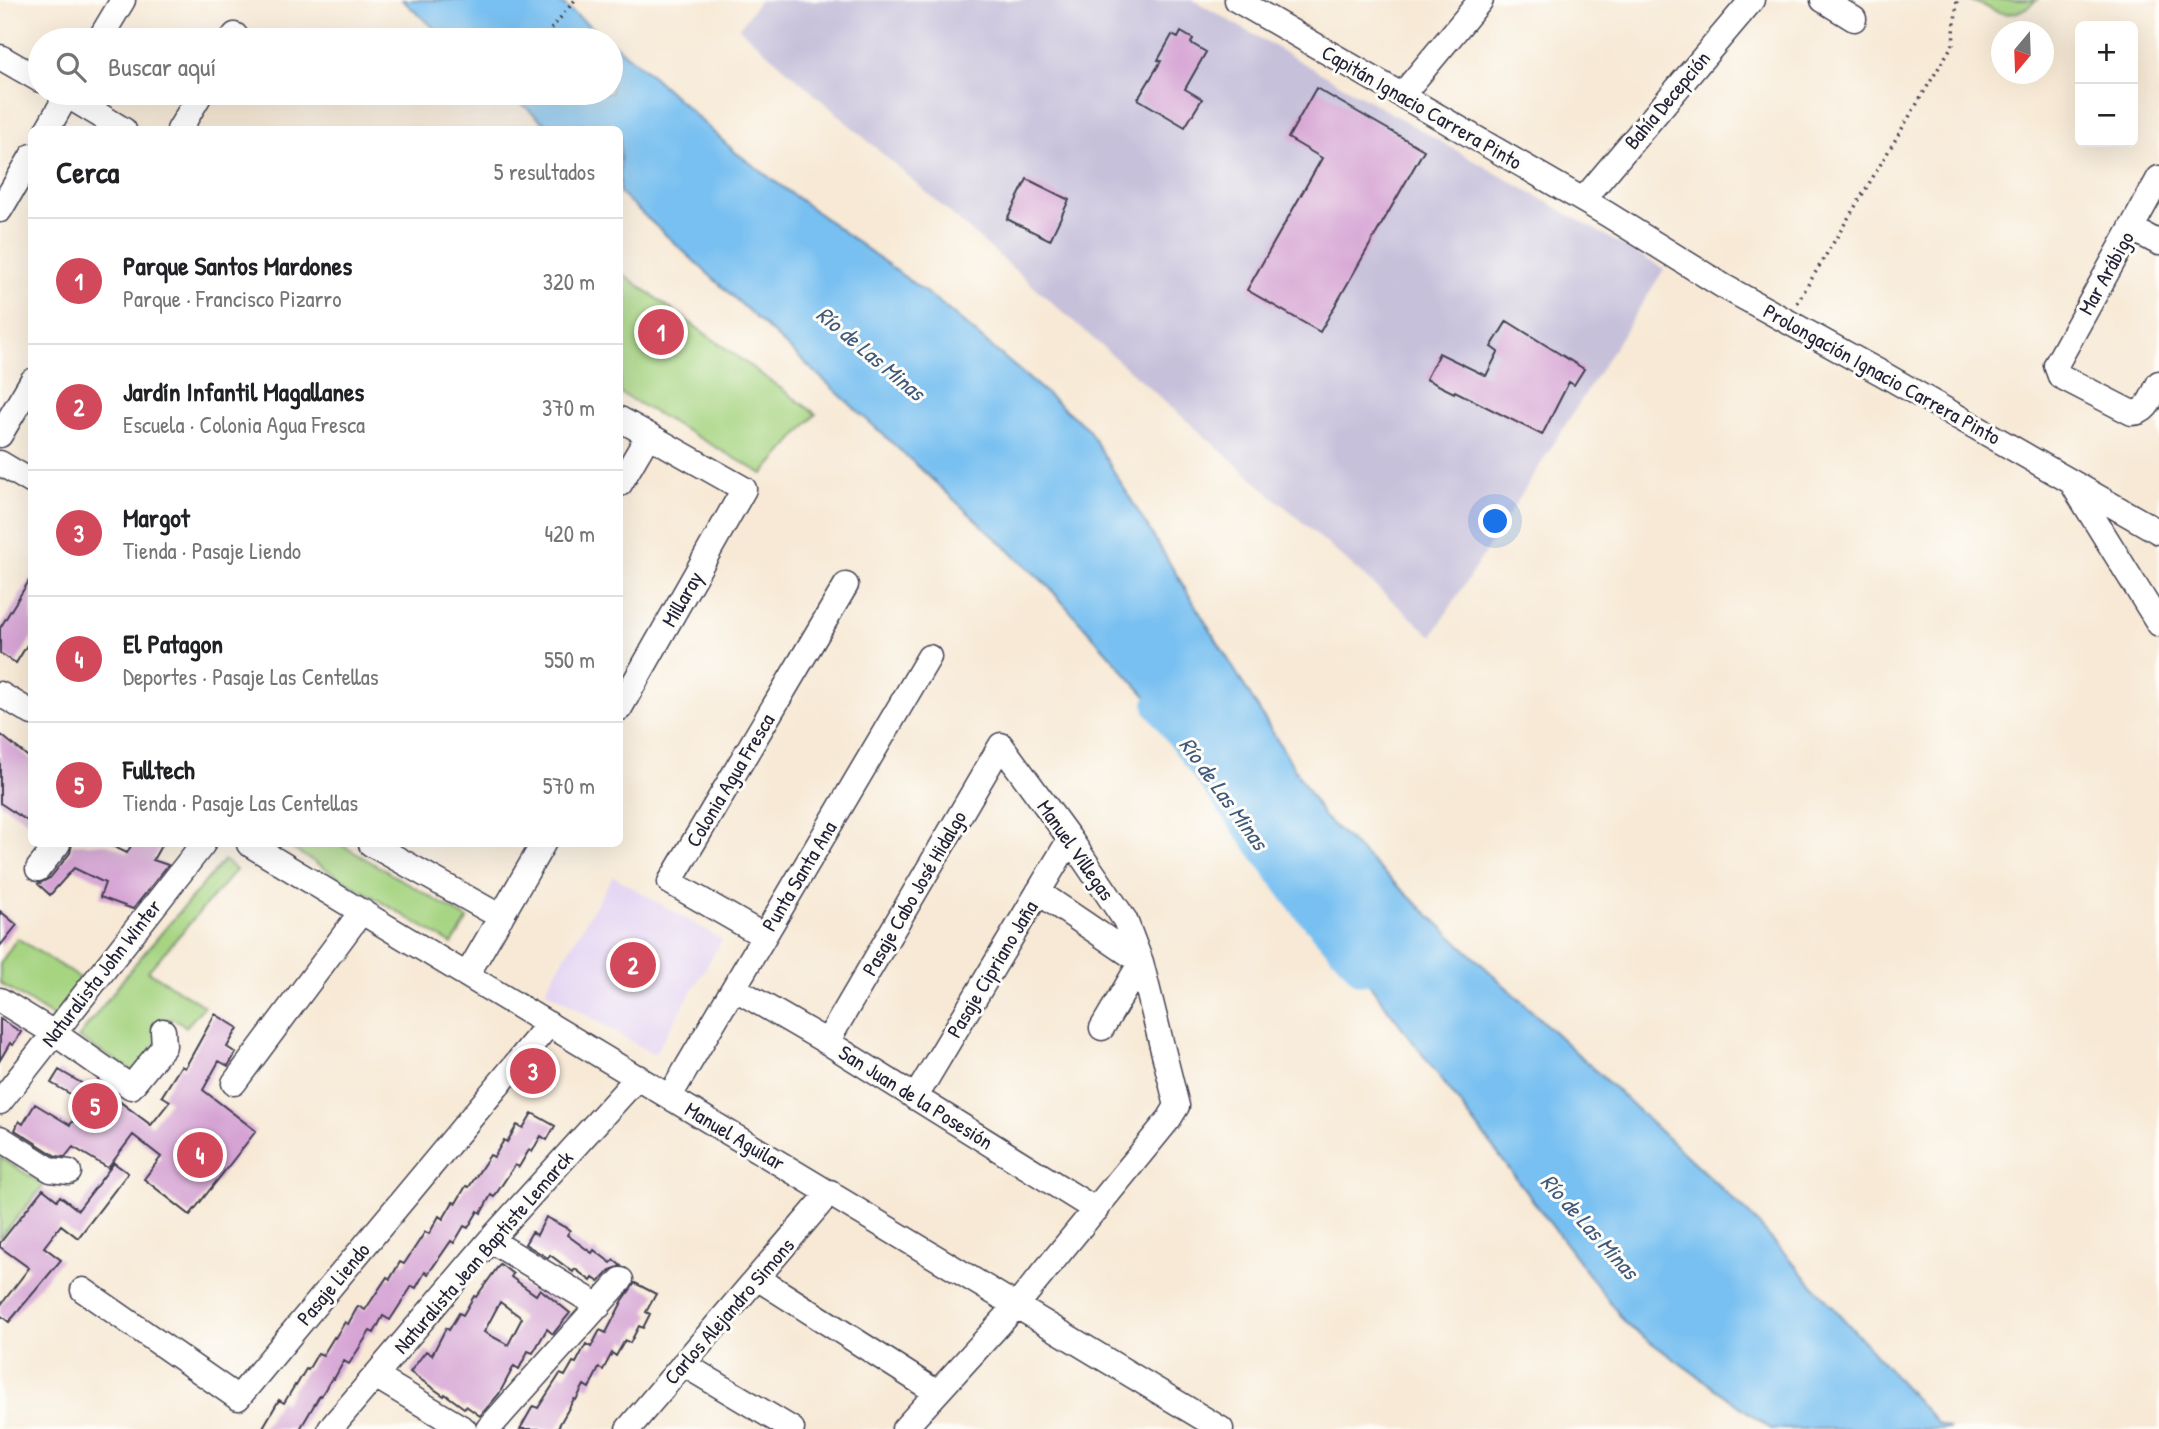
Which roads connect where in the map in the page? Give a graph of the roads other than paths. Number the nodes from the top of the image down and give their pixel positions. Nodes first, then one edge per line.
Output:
1 (123, 0) edge
2 (1237, 0) edge
3 (1481, 0) edge
4 (1752, 0) edge
5 (1823, 0) edge
6 (1854, 19) dead end
7 (106, 28) edge
8 (0, 57) edge
9 (28, 73) edge
10 (1402, 95) junction
11 (60, 105) edge
12 (84, 105) edge
13 (194, 105) edge
14 (49, 126) edge
15 (118, 126) edge
16 (181, 126) edge
17 (28, 163) edge
18 (2159, 178) edge
19 (1583, 200) junction
20 (0, 210) edge
21 (1607, 214) joint
22 (2131, 228) junction
23 (2159, 243) edge
24 (2159, 383) edge
25 (28, 388) edge
26 (623, 421) edge
27 (0, 435) edge
28 (648, 436) junction
29 (0, 463) edge
30 (623, 479) edge
31 (28, 480) edge
32 (2071, 483) junction
33 (2148, 526) edge
34 (2121, 563) junction
35 (845, 585) dead end
36 (2159, 624) edge
37 (929, 657) dead end
38 (0, 694) edge
39 (623, 703) edge
40 (28, 711) edge
41 (1001, 745) joint
42 (1070, 839) junction
43 (56, 847) edge
44 (201, 847) edge
45 (254, 847) edge
46 (376, 847) edge
47 (541, 847) edge
48 (38, 869) dead end
49 (1038, 892) junction
50 (362, 911) junction
51 (501, 917) junction
52 (764, 936) junction
53 (1141, 962) junction
54 (467, 975) junction
55 (734, 988) junction
56 (0, 1000) edge
57 (549, 1024) junction
58 (1102, 1028) dead end
59 (163, 1031) dead end
60 (54, 1033) junction
61 (827, 1042) junction
62 (638, 1077) junction
63 (234, 1083) dead end
64 (670, 1096) junction
65 (915, 1098) junction
66 (0, 1102) edge
67 (0, 1138) edge
68 (69, 1172) dead end
69 (830, 1192) junction
70 (1096, 1210) junction
71 (491, 1240) junction
72 (757, 1278) junction
73 (621, 1280) dead end
74 (83, 1290) dead end
75 (1017, 1305) junction
76 (599, 1306) junction
77 (683, 1364) junction
78 (375, 1376) junction
79 (936, 1392) junction
80 (632, 1428) edge
81 (330, 1429) edge
82 (464, 1429) edge
83 (488, 1429) edge
84 (792, 1429) edge
85 (904, 1429) edge
86 (1221, 1429) edge

1 - 7 street
2 - 10 street, Capitán Ignacio Carrera Pinto
3 - 10 street
4 - 19 street, Bahía Decepción
5 - 6 street
8 - 9 street
10 - 19 street, Capitán Ignacio Carrera Pinto
11 - 14 street
12 - 15 street
13 - 16 street
17 - 20 street
18 - 22 street, Mar Arábigo
19 - 21 street, Capitán Ignacio Carrera Pinto
21 - 32 street, Prolongación Ignacio Carrera Pinto
22 - 23 street
22 - 24 street, Mar Arábigo
25 - 27 street
26 - 28 street
28 - 30 street
28 - 39 street, Millaray
29 - 31 street
32 - 33 street, Prolongación Ignacio Carrera Pinto
32 - 34 street
33 - 34 street
34 - 36 street
35 - 52 street, Colonia Agua Fresca
37 - 52 street, Punta Santa Ana
38 - 40 street
41 - 42 street, Manuel Villegas
41 - 61 street, Pasaje Cabo José Hidalgo
42 - 49 street, Pasaje Cipriano Jaña
42 - 53 street, Manuel Villegas
43 - 48 street
44 - 60 street, Naturalista John Winter
45 - 50 street, Manuel Aguilar
46 - 51 street
47 - 51 street
49 - 53 street, Manuel Villegas
49 - 65 street, Pasaje Cipriano Jaña
50 - 54 street, Manuel Aguilar
50 - 63 street
51 - 54 street
52 - 55 street, Punta Santa Ana
53 - 58 street
53 - 70 street, Manuel Villegas
54 - 57 street, Manuel Aguilar
55 - 61 street, San Juan de la Posesión
55 - 64 street, Punta Santa Ana
56 - 60 street
57 - 62 street, Manuel Aguilar
57 - 74 street, Pasaje Liendo
59 - 60 street
60 - 66 street, Naturalista John Winter
61 - 65 street, San Juan de la Posesión
62 - 64 street, Manuel Aguilar
62 - 71 street, Naturalista Jean Baptiste Lemarck
64 - 69 street, Manuel Aguilar
65 - 70 street, San Juan de la Posesión
67 - 68 street
69 - 72 street, Carlos Alejandro Simons
69 - 75 street, Manuel Aguilar
70 - 75 street
71 - 76 street
71 - 78 street, Naturalista Jean Baptiste Lemarck
72 - 77 street, Carlos Alejandro Simons
72 - 79 street
73 - 76 street
75 - 79 street
75 - 86 street, Manuel Aguilar
76 - 83 street
77 - 80 street, Carlos Alejandro Simons
77 - 84 street
78 - 81 street, Naturalista Jean Baptiste Lemarck
78 - 82 street
79 - 85 street

